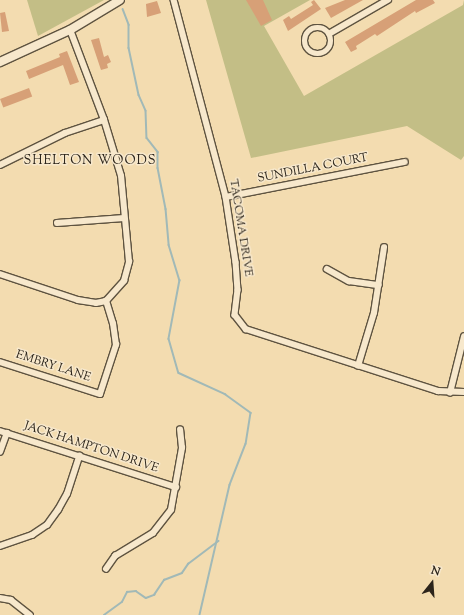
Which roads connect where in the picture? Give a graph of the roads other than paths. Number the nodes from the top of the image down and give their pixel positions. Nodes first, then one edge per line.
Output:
1 (174, 0) edge
2 (388, 0) edge
3 (118, 2) edge
4 (70, 30) junction
5 (329, 34) junction
6 (0, 62) edge
7 (104, 120) junction
8 (405, 162) dead end
9 (0, 165) edge
10 (226, 197) junction
11 (124, 218) junction
12 (57, 223) dead end
13 (384, 248) dead end
14 (327, 269) dead end
15 (0, 274) edge
16 (379, 285) junction
17 (106, 301) junction
18 (464, 337) edge
19 (0, 362) edge
20 (358, 366) junction
21 (464, 392) edge
22 (450, 393) junction
23 (180, 430) dead end
24 (0, 431) edge
25 (7, 433) junction
26 (0, 452) edge
27 (79, 456) junction
28 (176, 487) junction
29 (0, 546) edge
30 (106, 569) dead end
31 (0, 598) edge
32 (30, 615) edge

1 - 10 street, TACOMA DRIVE
2 - 5 street
3 - 4 street
4 - 6 street
4 - 7 street
5 - 5 street
7 - 9 street
7 - 11 street
8 - 10 street, SUNDILLA COURT
10 - 20 street, TACOMA DRIVE
11 - 12 street
11 - 17 street
13 - 16 street
14 - 16 street
15 - 17 street
16 - 20 street
17 - 19 street, EMBRY LANE
18 - 22 street
20 - 22 street, TACOMA DRIVE
21 - 22 street, TACOMA DRIVE
23 - 28 street
24 - 25 street, JACK HAMPTON DRIVE
25 - 26 street
25 - 27 street, JACK HAMPTON DRIVE
27 - 28 street, JACK HAMPTON DRIVE
27 - 29 street
28 - 30 street
31 - 32 street

